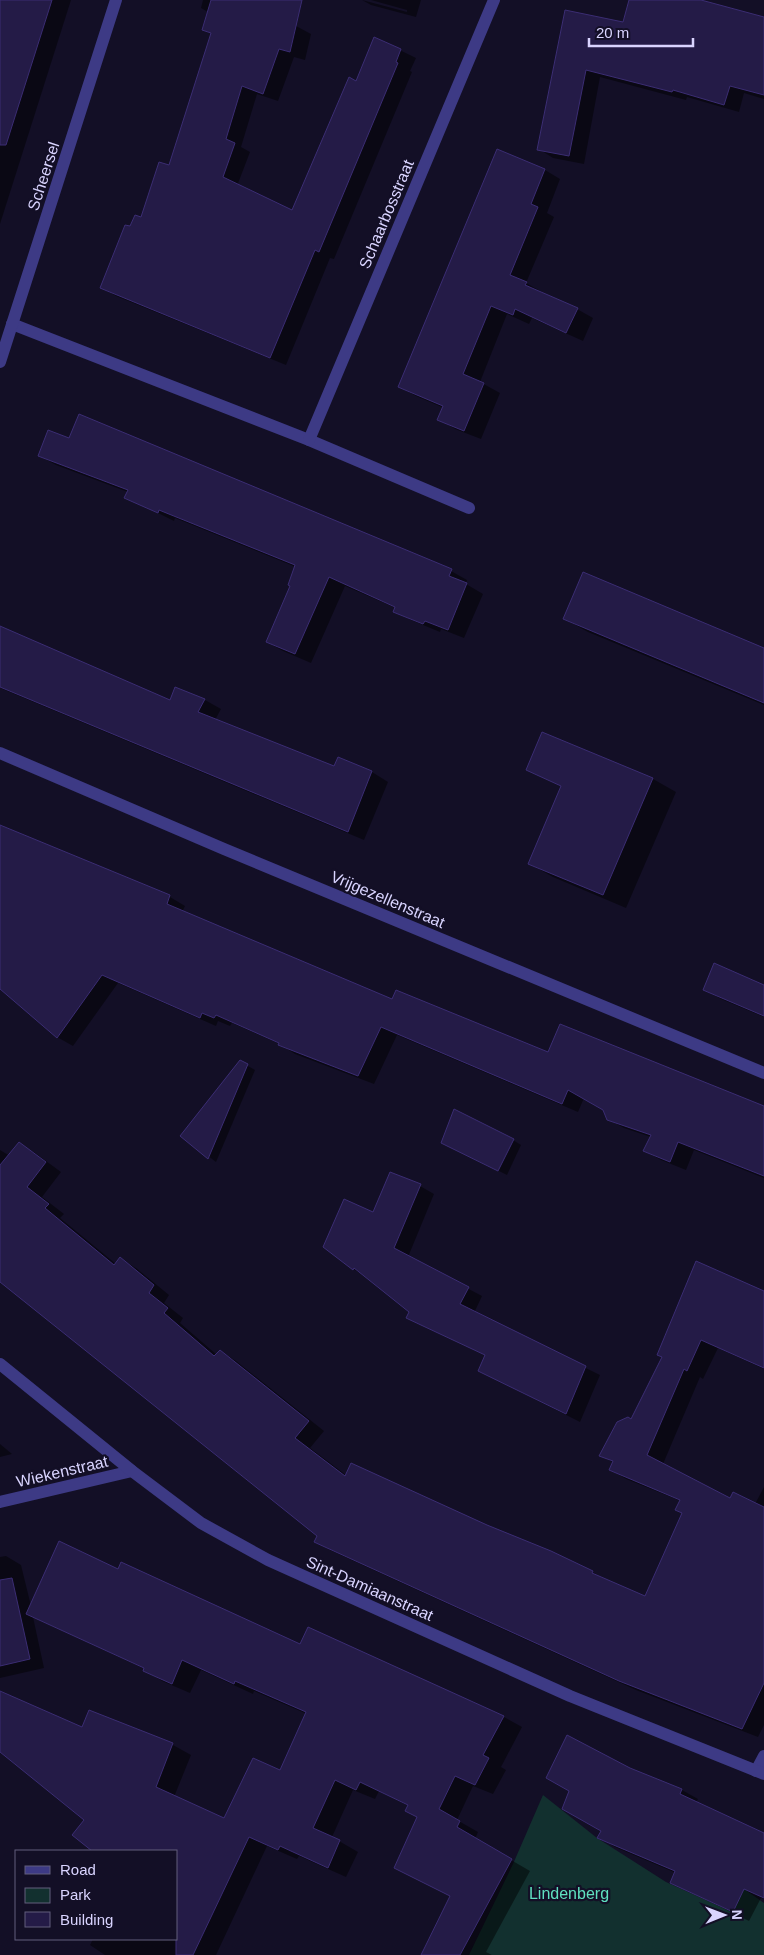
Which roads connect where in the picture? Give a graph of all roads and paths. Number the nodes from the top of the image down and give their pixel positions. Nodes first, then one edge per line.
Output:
1 (116, 0) edge
2 (494, 0) edge
3 (12, 324) junction
4 (0, 362) edge
5 (309, 440) junction
6 (469, 508) dead end
7 (0, 753) edge
8 (764, 1073) edge
9 (0, 1364) edge
10 (132, 1470) junction
11 (0, 1502) edge
12 (764, 1756) edge
13 (760, 1772) edge

1 - 3 street, Scheersel
2 - 5 street, Schaarbosstraat
3 - 4 street, Scheersel
3 - 5 street
5 - 6 street
7 - 8 street, Vrijgezellenstraat
9 - 10 street, Sint-Damiaanstraat
10 - 11 street, Wiekenstraat
10 - 13 street, Sint-Damiaanstraat
12 - 13 street

